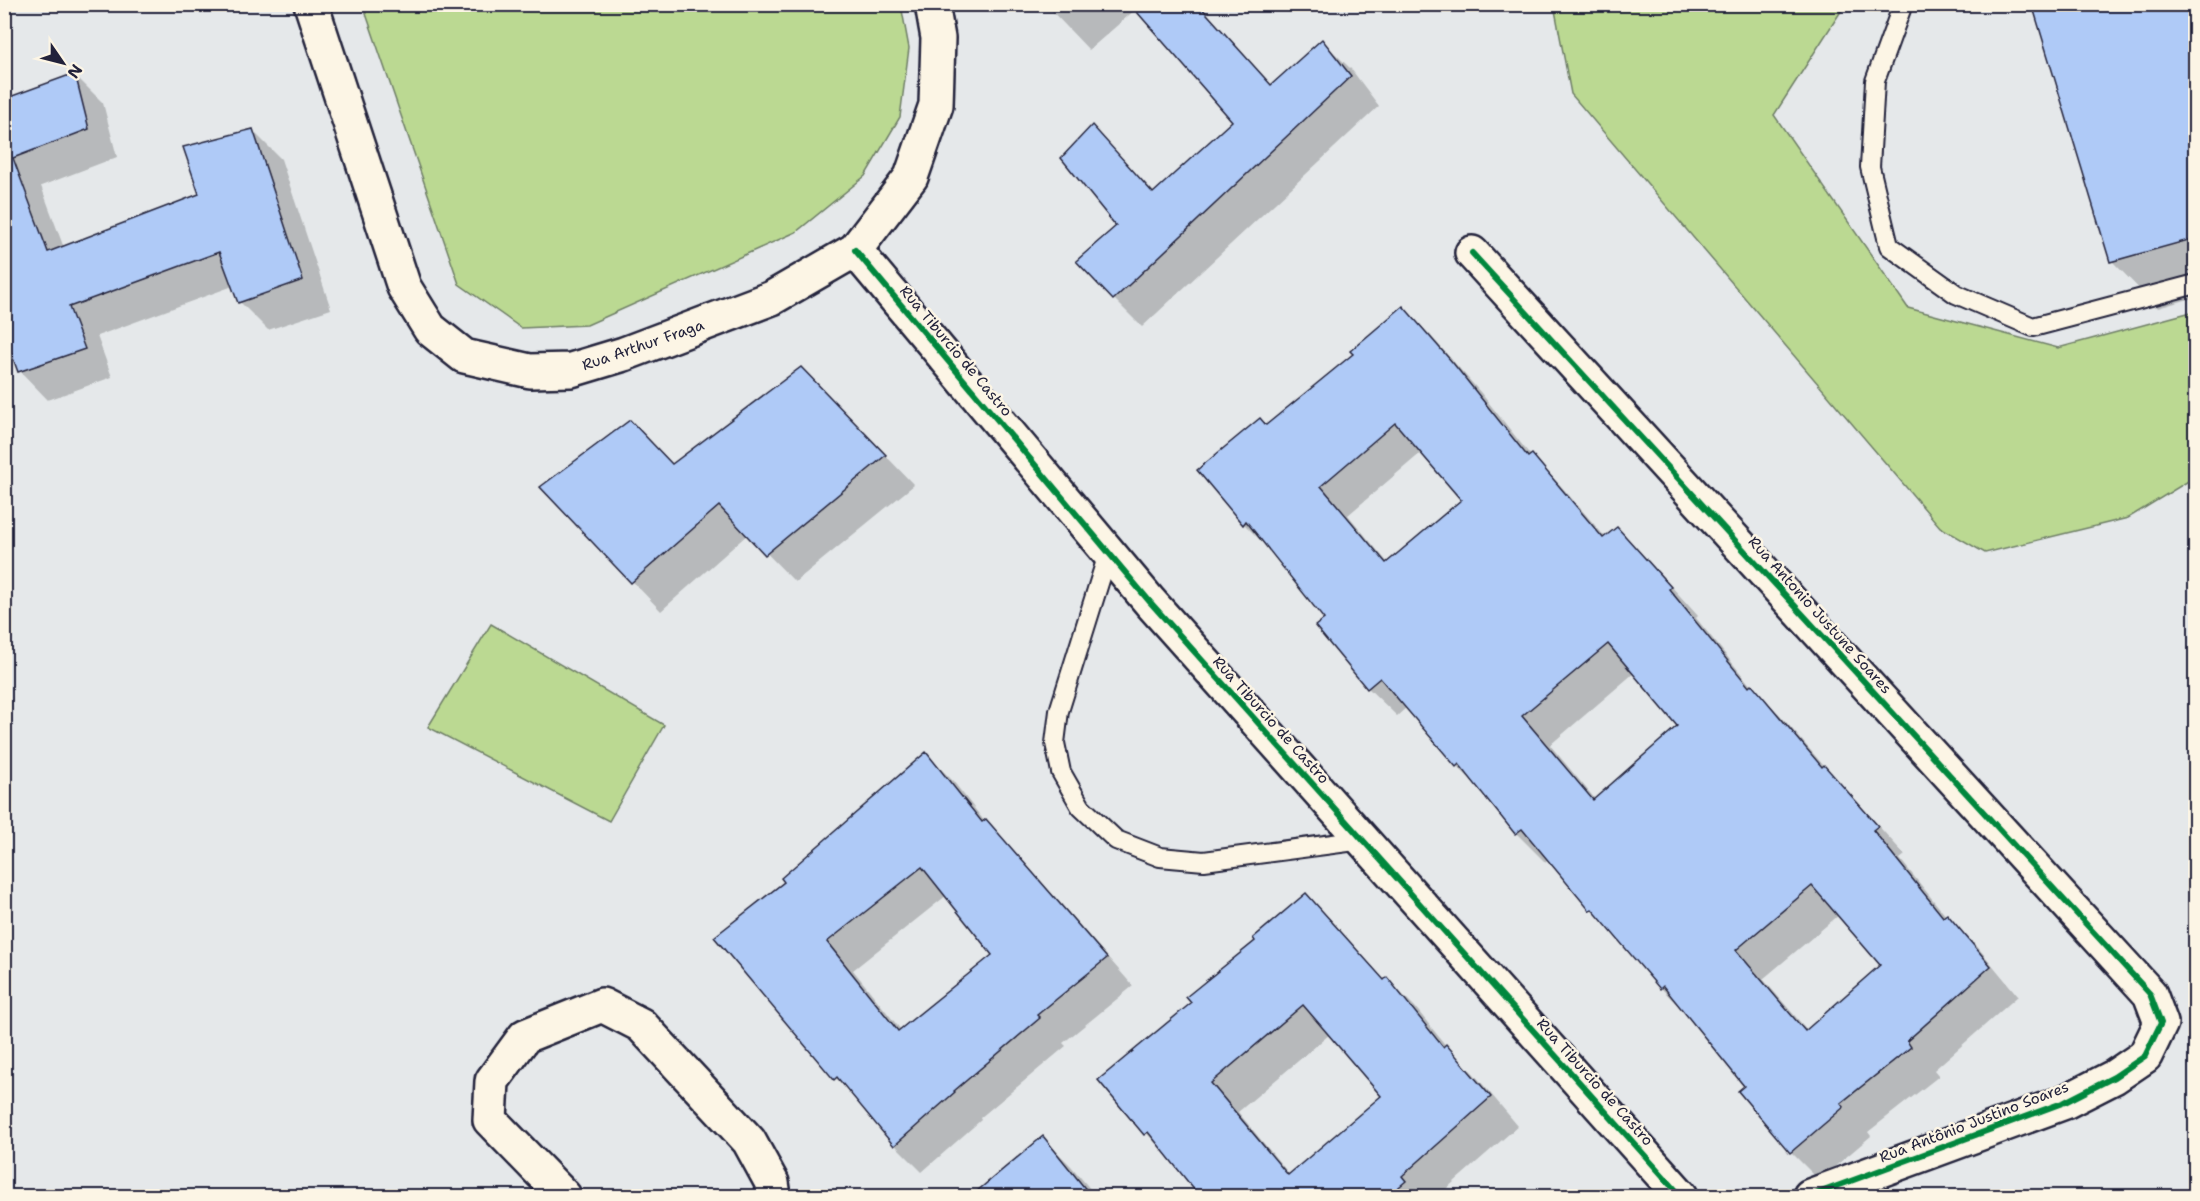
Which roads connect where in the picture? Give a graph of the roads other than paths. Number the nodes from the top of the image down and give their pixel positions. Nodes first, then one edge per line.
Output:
1 (311, 4) edge
2 (932, 4) edge
3 (1903, 4) edge
4 (855, 250) junction
5 (1472, 253) dead end
6 (2196, 284) edge
7 (1109, 551) junction
8 (1363, 840) junction
9 (2150, 994) joint
10 (564, 1197) edge
11 (774, 1197) edge
12 (1681, 1197) edge
13 (1810, 1197) edge

1 - 4 street, Rua Arthur Fraga
2 - 4 street, Rua Arthur Fraga
3 - 6 lane
4 - 7 street, Rua Tiburcio de Castro
5 - 9 street, Rua Antonio Justune Soares
7 - 8 street, Rua Tiburcio de Castro
7 - 8 lane
8 - 12 street, Rua Tiburcio de Castro
9 - 13 street, Rua Antônio Justino Soares
10 - 11 street

